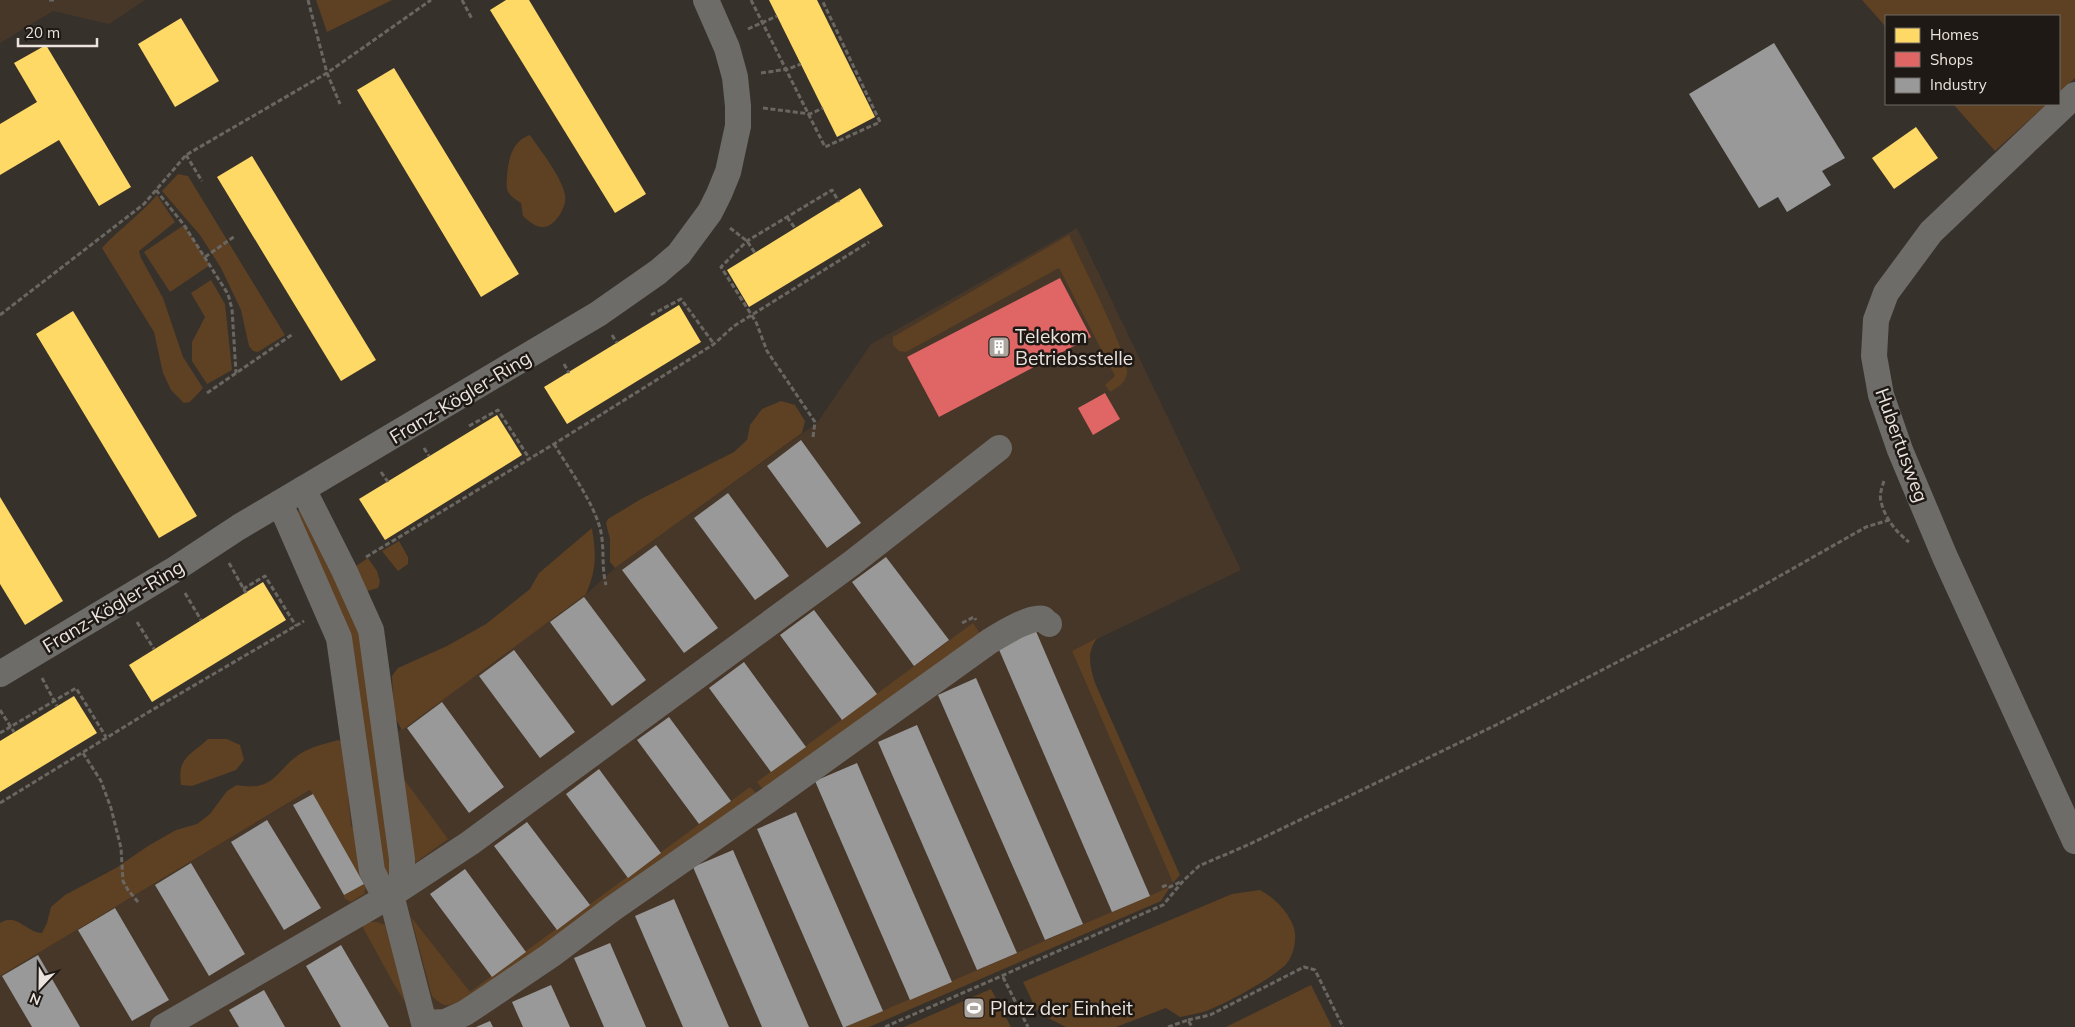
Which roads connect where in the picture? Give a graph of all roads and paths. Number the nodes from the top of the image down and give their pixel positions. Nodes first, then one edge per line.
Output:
1 (49, 0) edge
2 (54, 0) edge
3 (308, 0) edge
4 (432, 0) edge
5 (462, 0) edge
6 (706, 0) edge
7 (751, 0) edge
8 (822, 0) edge
9 (777, 16) dead end
10 (472, 19) dead end
11 (763, 22) junction
12 (724, 39) junction
13 (801, 64) dead end
14 (788, 69) junction
15 (327, 73) junction
16 (735, 77) junction
17 (2075, 95) edge
18 (340, 104) dead end
19 (738, 106) junction
20 (823, 108) dead end
21 (810, 114) junction
22 (186, 155) junction
23 (202, 181) dead end
24 (156, 190) junction
25 (839, 202) dead end
26 (710, 212) junction
27 (787, 217) junction
28 (795, 228) dead end
29 (235, 236) dead end
30 (747, 241) junction
31 (869, 242) dead end
32 (755, 253) dead end
33 (205, 257) junction
34 (752, 314) junction
35 (0, 315) edge
36 (651, 315) dead end
37 (293, 334) dead end
38 (714, 344) junction
39 (236, 373) junction
40 (207, 392) dead end
41 (469, 426) dead end
42 (813, 437) dead end
43 (554, 444) junction
44 (999, 448) dead end
45 (529, 458) junction
46 (303, 489) junction
47 (280, 503) junction
48 (1889, 520) dead end
49 (216, 542) junction
50 (370, 554) dead end
51 (606, 585) dead end
52 (243, 589) junction
53 (246, 593) dead end
54 (326, 608) junction
55 (1049, 624) dead end
56 (296, 626) junction
57 (0, 674) edge
58 (0, 710) edge
59 (10, 726) junction
60 (14, 732) dead end
61 (0, 733) edge
62 (106, 737) junction
63 (83, 753) junction
64 (0, 803) edge
65 (2075, 841) edge
66 (1184, 880) junction
67 (1162, 886) dead end
68 (391, 895) junction
69 (138, 902) dead end
70 (1003, 976) junction
71 (1188, 1020) junction
72 (425, 1025) edge
73 (163, 1027) edge
74 (885, 1027) edge
75 (1028, 1027) edge
76 (1168, 1027) edge
77 (1192, 1027) edge
78 (1343, 1027) edge

1 - 2 path
3 - 15 path
4 - 15 path
5 - 10 path
6 - 12 street, Franz-Kögler-Ring
7 - 11 path
8 - 21 path
9 - 11 path
11 - 12 path
11 - 14 path
12 - 16 street, Franz-Kögler-Ring
13 - 14 path
14 - 16 path
14 - 21 path
15 - 18 path
15 - 22 path
16 - 19 street, Franz-Kögler-Ring
17 - 65 street, Hubertusweg
19 - 21 path
19 - 26 street, Franz-Kögler-Ring
20 - 21 path
22 - 23 path
22 - 24 path
24 - 33 path
24 - 35 path
25 - 27 path
26 - 30 path
26 - 46 street, Franz-Kögler-Ring
27 - 28 path
27 - 30 path
29 - 33 path
30 - 32 path
30 - 34 path
31 - 34 path
33 - 39 path
34 - 38 path
34 - 42 path
36 - 38 path
37 - 39 path
38 - 43 path
39 - 40 path
41 - 45 path
43 - 45 path
43 - 51 path
44 - 68 street
45 - 50 path
46 - 47 street, Franz-Kögler-Ring
46 - 68 street
47 - 49 street, Franz-Kögler-Ring
47 - 54 street
48 - 66 path
49 - 52 path
49 - 57 street, Franz-Kögler-Ring
52 - 53 path
52 - 56 path
54 - 56 path
54 - 68 street
55 - 72 street
56 - 62 path
58 - 59 path
59 - 60 path
59 - 61 path
59 - 62 path
62 - 63 path
63 - 64 path
63 - 69 path
66 - 67 path
66 - 70 path
68 - 72 street
68 - 73 street
70 - 74 path
70 - 75 path
71 - 76 path
71 - 77 path
71 - 78 path

